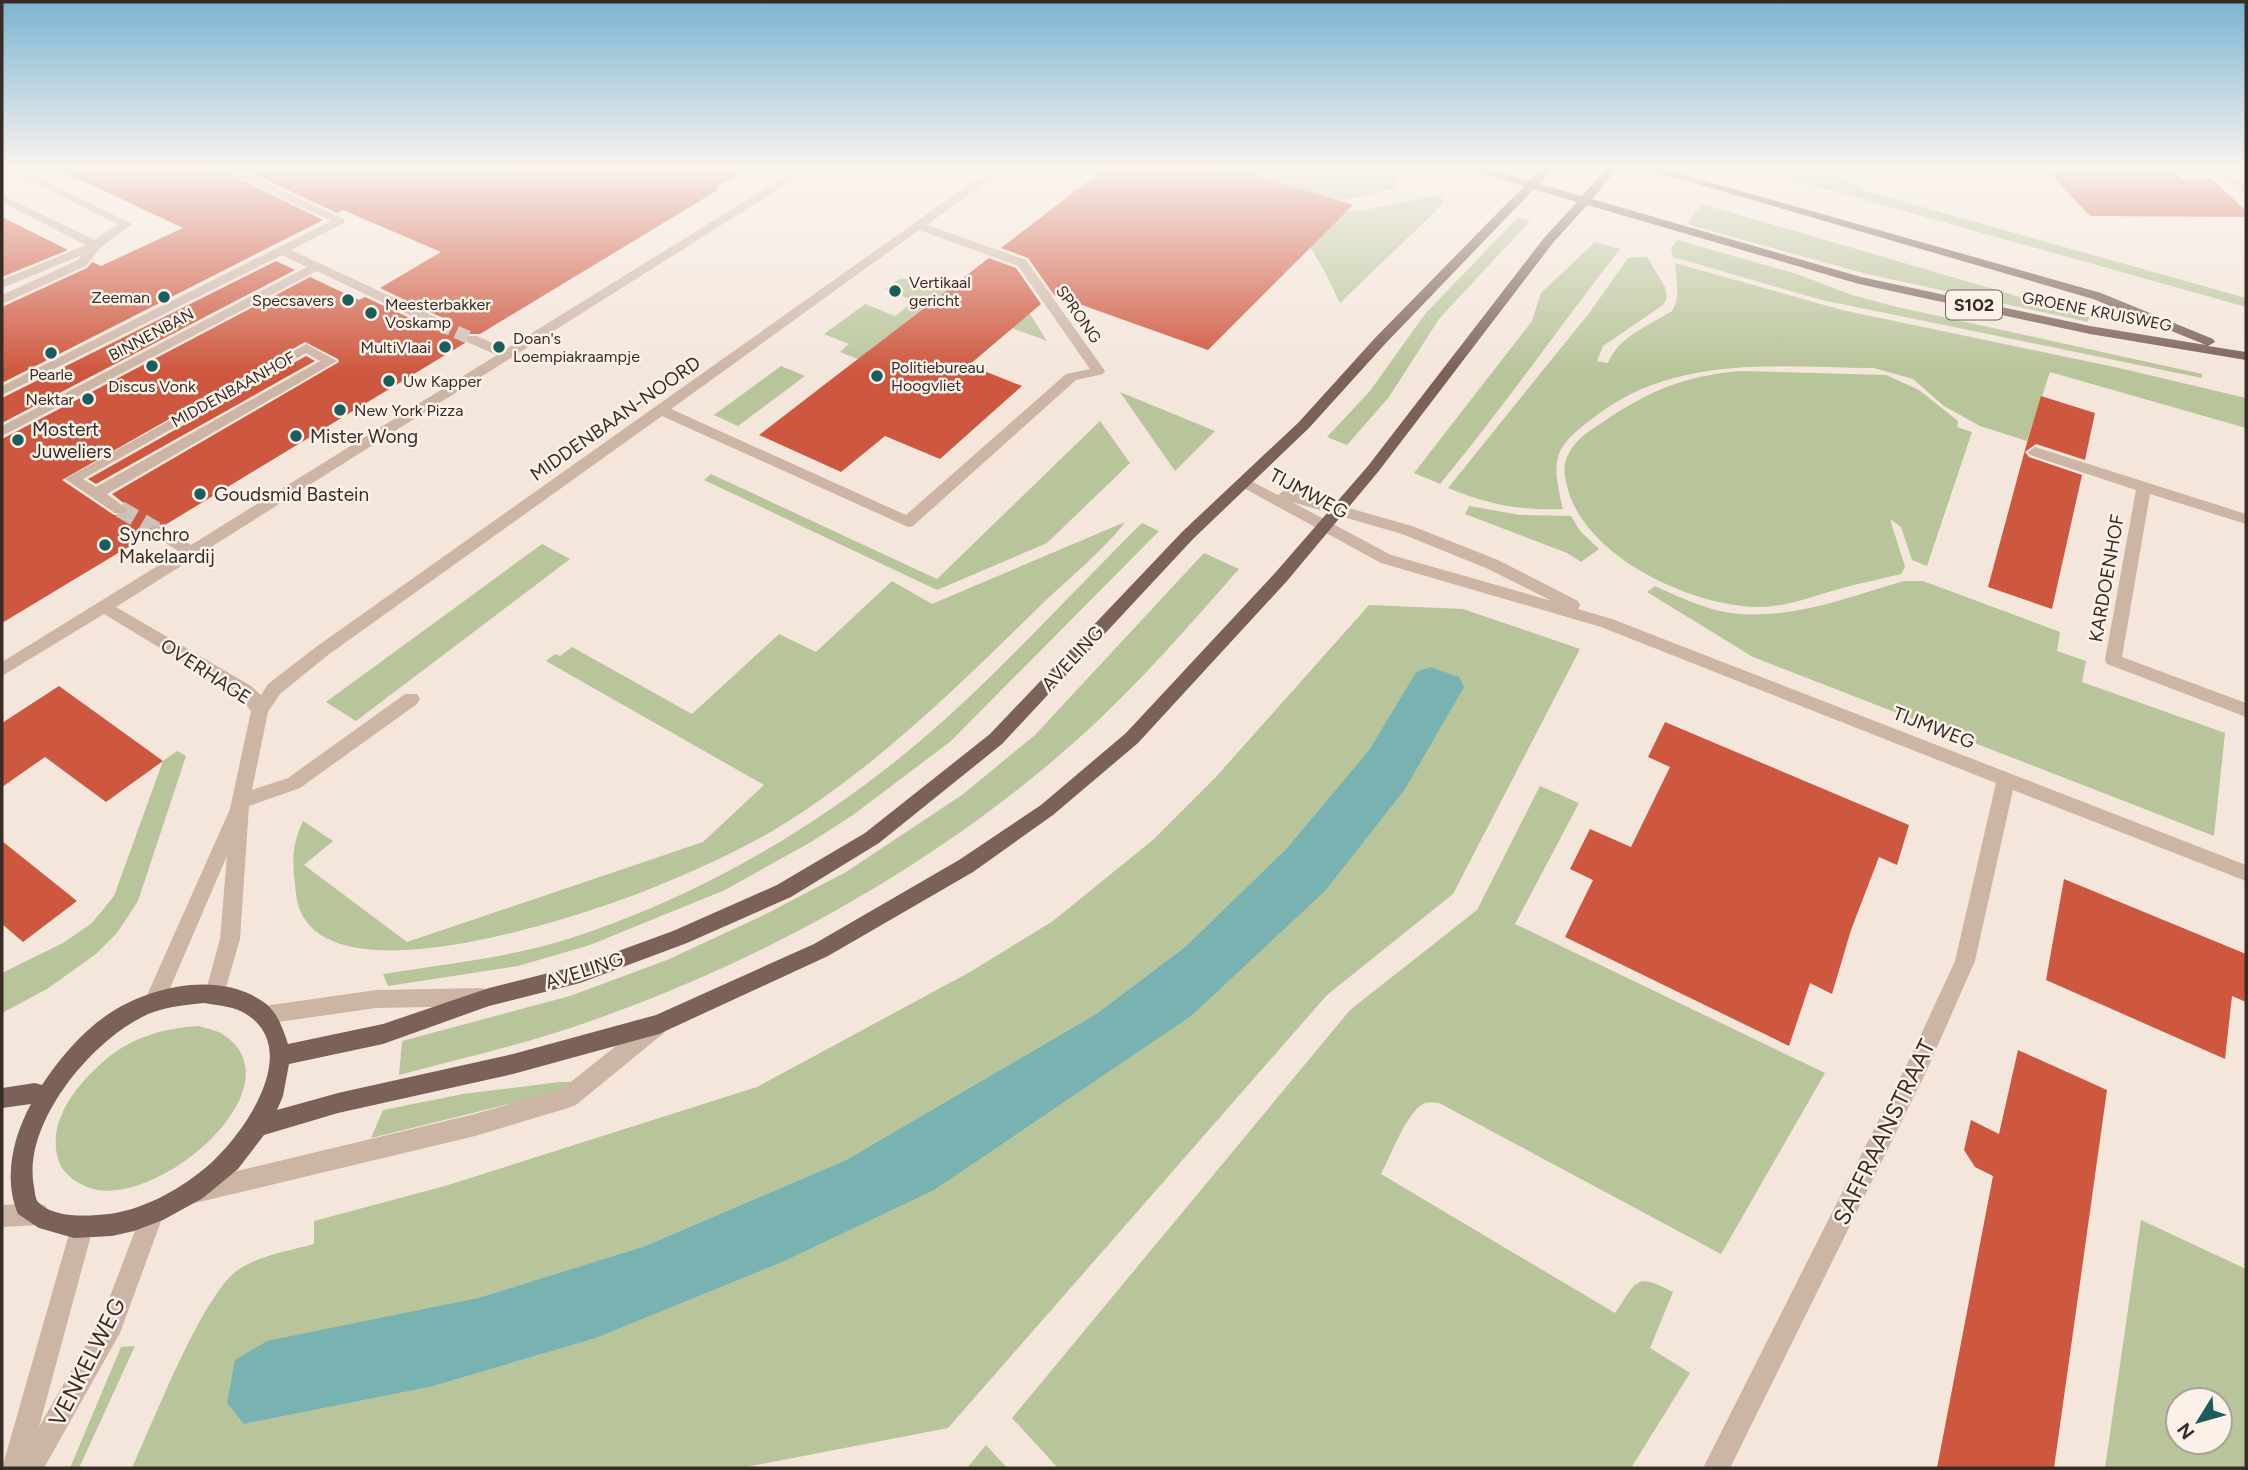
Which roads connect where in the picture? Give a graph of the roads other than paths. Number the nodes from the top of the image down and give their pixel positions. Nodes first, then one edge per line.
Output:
1 (75, 235) edge
2 (111, 235) edge
3 (312, 235) edge
4 (701, 235) edge
5 (906, 235) edge
6 (942, 235) edge
7 (1484, 235) edge
8 (1554, 235) edge
9 (1700, 235) edge
10 (1881, 235) edge
11 (96, 245) junction
12 (281, 250) junction
13 (316, 267) junction
14 (2, 284) edge
15 (2, 300) edge
16 (439, 324) tunnel mouth
17 (472, 339) tunnel mouth
18 (508, 355) junction
19 (2241, 355) edge
20 (2, 390) edge
21 (661, 410) junction
22 (2, 432) edge
23 (2035, 452) dead end
24 (1243, 482) junction
25 (2144, 487) junction
26 (95, 494) junction
27 (120, 509) tunnel mouth
28 (1337, 511) junction
29 (2246, 519) edge
30 (1325, 525) junction
31 (156, 530) tunnel mouth
32 (191, 552) junction
33 (104, 607) junction
34 (1606, 623) junction
35 (2, 670) edge
36 (411, 699) dead end
37 (2246, 710) edge
38 (260, 711) junction
39 (2006, 779) junction
40 (240, 802) junction
41 (2246, 873) edge
42 (215, 994) junction
43 (489, 997) junction
44 (154, 1003) junction
45 (264, 1016) junction
46 (659, 1024) junction
47 (280, 1056) junction
48 (35, 1093) junction
49 (2, 1098) edge
50 (257, 1126) junction
51 (6, 1160) edge
52 (188, 1194) junction
53 (153, 1213) junction
54 (38, 1214) junction
55 (2, 1216) edge
56 (81, 1228) junction
57 (15, 1468) edge
58 (30, 1468) edge
59 (1716, 1468) edge

1 - 11 street
2 - 11 street
3 - 12 street, BINNENBAN
4 - 18 street
5 - 21 street, MIDDENBAAN-NOORD
6 - 21 street, SPRONG
7 - 24 main road, AVELING
8 - 28 main road
9 - 19 main road, GROENE KRUISWEG / S102
10 - 19 main road, GROENE KRUISWEG / S102
11 - 14 street
11 - 15 street
12 - 13 street
12 - 20 street, BINNENBAN
13 - 16 street
13 - 22 street, BINNENBAN
17 - 18 street
18 - 32 street
21 - 38 street, MIDDENBAAN-NOORD
23 - 25 street
24 - 28 street, TIJMWEG
24 - 30 street, TIJMWEG
24 - 43 main road, AVELING
25 - 29 street
25 - 37 street, KARDOENHOF
26 - 26 street, MIDDENBAANHOF
26 - 27 street, MIDDENBAANHOF
28 - 30 main road
28 - 34 street, TIJMWEG
30 - 34 street, TIJMWEG
30 - 46 main road
31 - 32 street
32 - 33 street
33 - 35 street
33 - 38 street, OVERHAGE
34 - 39 street, TIJMWEG
36 - 40 street
38 - 40 street, OVERHAGE
39 - 41 street, TIJMWEG
39 - 59 street, SAFFRAANSTRAAT
40 - 42 street, OVERHAGE
40 - 44 street, OVERHAGE
42 - 44 main road
42 - 45 main road
43 - 45 street, AVELING
43 - 47 main road, AVELING
44 - 48 main road
45 - 47 main road
46 - 50 main road
46 - 52 street
47 - 50 main road
48 - 49 main road
48 - 51 main road
50 - 52 main road
51 - 54 main road
52 - 53 main road
53 - 56 main road
53 - 58 street, VENKELWEG
54 - 55 street
54 - 56 main road
56 - 57 street, VENKELWEG

